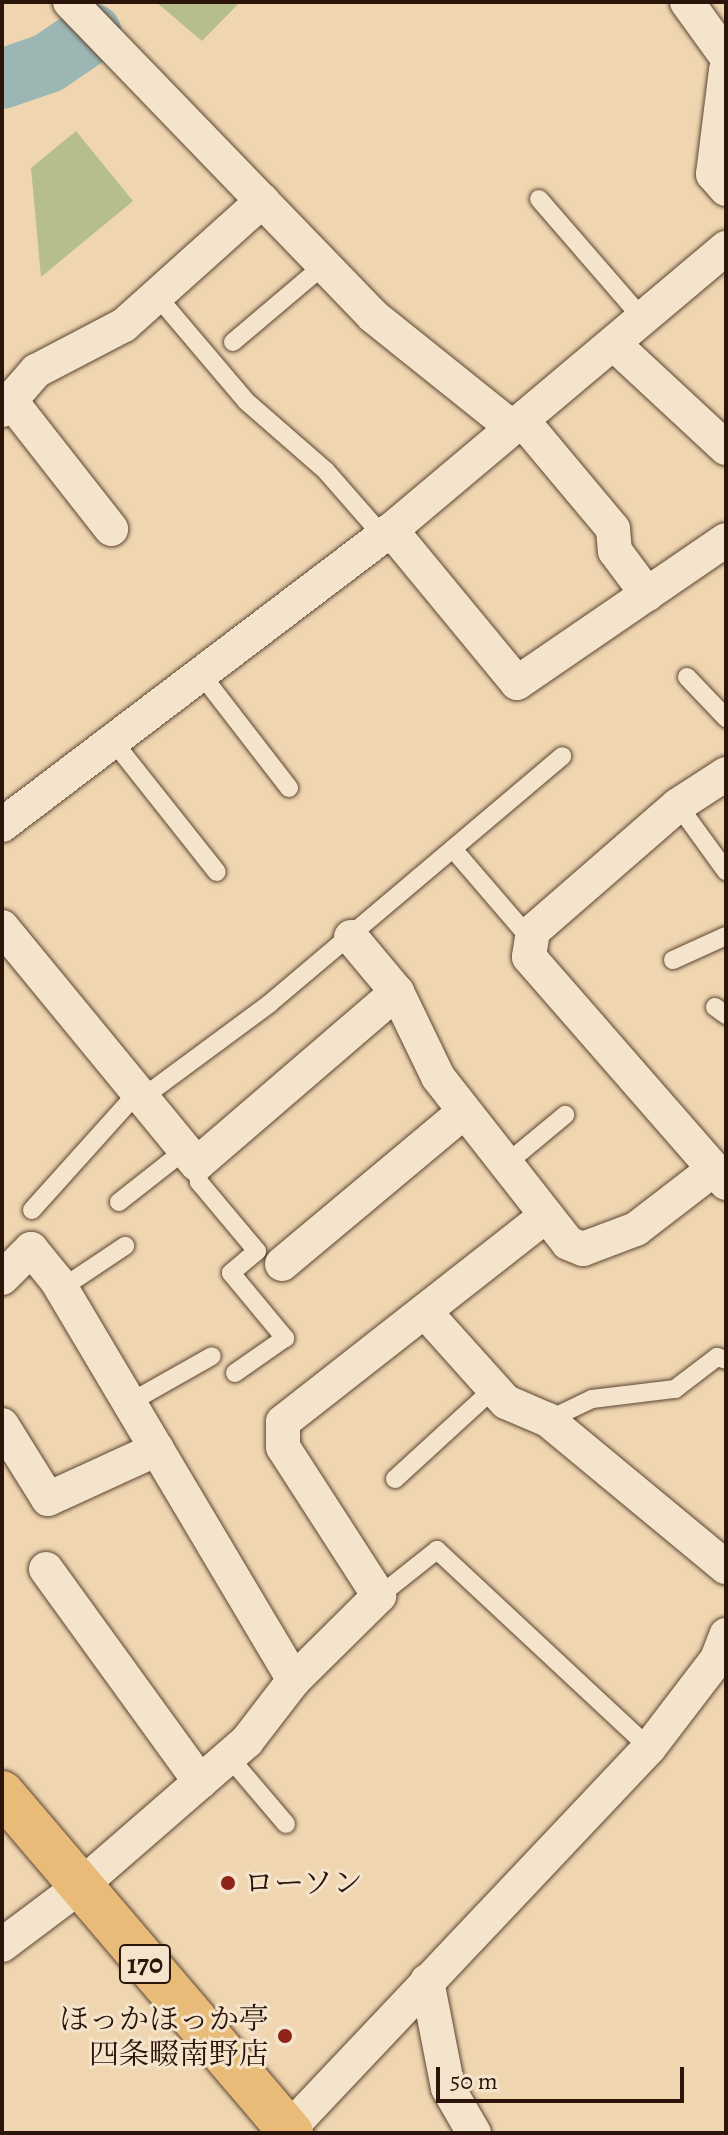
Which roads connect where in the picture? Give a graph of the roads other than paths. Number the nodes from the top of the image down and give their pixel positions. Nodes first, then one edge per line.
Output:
1 (70, 2) edge
2 (687, 2) edge
3 (726, 56) edge
4 (726, 70) edge
5 (726, 189) edge
6 (539, 199) dead end
7 (262, 201) junction
8 (723, 257) edge
9 (324, 265) junction
10 (157, 296) junction
11 (643, 319) junction
12 (233, 342) dead end
13 (614, 344) junction
14 (6, 405) edge
15 (518, 424) junction
16 (726, 448) edge
17 (111, 529) dead end
18 (387, 533) junction
19 (726, 540) edge
20 (647, 594) junction
21 (201, 674) junction
22 (687, 677) dead end
23 (726, 718) edge
24 (113, 741) junction
25 (562, 756) dead end
26 (726, 774) edge
27 (289, 788) dead end
28 (678, 805) junction
29 (2, 825) edge
30 (453, 849) junction
31 (726, 871) edge
32 (217, 872) dead end
33 (2, 927) edge
34 (726, 936) edge
35 (351, 937) junction
36 (532, 941) junction
37 (673, 960) dead end
38 (397, 992) junction
39 (140, 1095) junction
40 (464, 1112) junction
41 (565, 1115) dead end
42 (191, 1157) junction
43 (506, 1164) junction
44 (720, 1176) edge
45 (119, 1202) dead end
46 (32, 1210) dead end
47 (546, 1216) junction
48 (125, 1246) dead end
49 (282, 1264) dead end
50 (4, 1272) edge
51 (62, 1288) junction
52 (427, 1314) junction
53 (212, 1356) dead end
54 (726, 1360) edge
55 (235, 1373) dead end
56 (492, 1390) junction
57 (129, 1403) junction
58 (548, 1420) junction
59 (2, 1425) edge
60 (157, 1449) junction
61 (395, 1479) dead end
62 (726, 1567) edge
63 (46, 1569) dead end
64 (379, 1596) junction
65 (723, 1660) edge
66 (294, 1680) junction
67 (649, 1748) junction
68 (229, 1757) junction
69 (200, 1782) junction
70 (2, 1793) edge
71 (286, 1824) dead end
72 (78, 1888) junction
73 (2, 1945) edge
74 (427, 1981) junction
75 (290, 2131) edge
76 (474, 2133) edge

1 - 7 street
2 - 3 street
4 - 5 street
6 - 11 lane
7 - 9 street
7 - 10 street
8 - 11 street
9 - 12 lane
9 - 15 street
10 - 14 street
10 - 18 lane
11 - 13 street
13 - 15 street
13 - 16 street
14 - 17 street
15 - 18 street
15 - 20 street
18 - 20 street
18 - 21 street
19 - 20 street
21 - 24 street
21 - 27 lane
22 - 23 lane
24 - 29 street
24 - 32 lane
25 - 30 lane
26 - 28 street
28 - 31 lane
28 - 36 street
30 - 35 lane
30 - 36 lane
33 - 39 street
34 - 37 lane
35 - 38 street
35 - 39 lane
36 - 44 street
38 - 40 street
38 - 42 street
39 - 42 street
39 - 46 lane
40 - 43 street
40 - 49 street
41 - 43 lane
42 - 45 lane
42 - 55 lane
43 - 47 street
44 - 47 street
47 - 52 street
48 - 51 lane
50 - 51 street
51 - 57 street
52 - 56 street
52 - 64 street
53 - 57 lane
54 - 58 lane
56 - 58 street
56 - 61 lane
57 - 60 street
58 - 62 street
59 - 60 street
60 - 66 street
63 - 69 street
64 - 66 street
64 - 67 lane
65 - 67 street
66 - 68 street
67 - 74 street
68 - 69 street
68 - 71 lane
69 - 72 street
70 - 72 highway, 170
72 - 73 street
72 - 75 highway, 170
74 - 75 street
74 - 76 street

